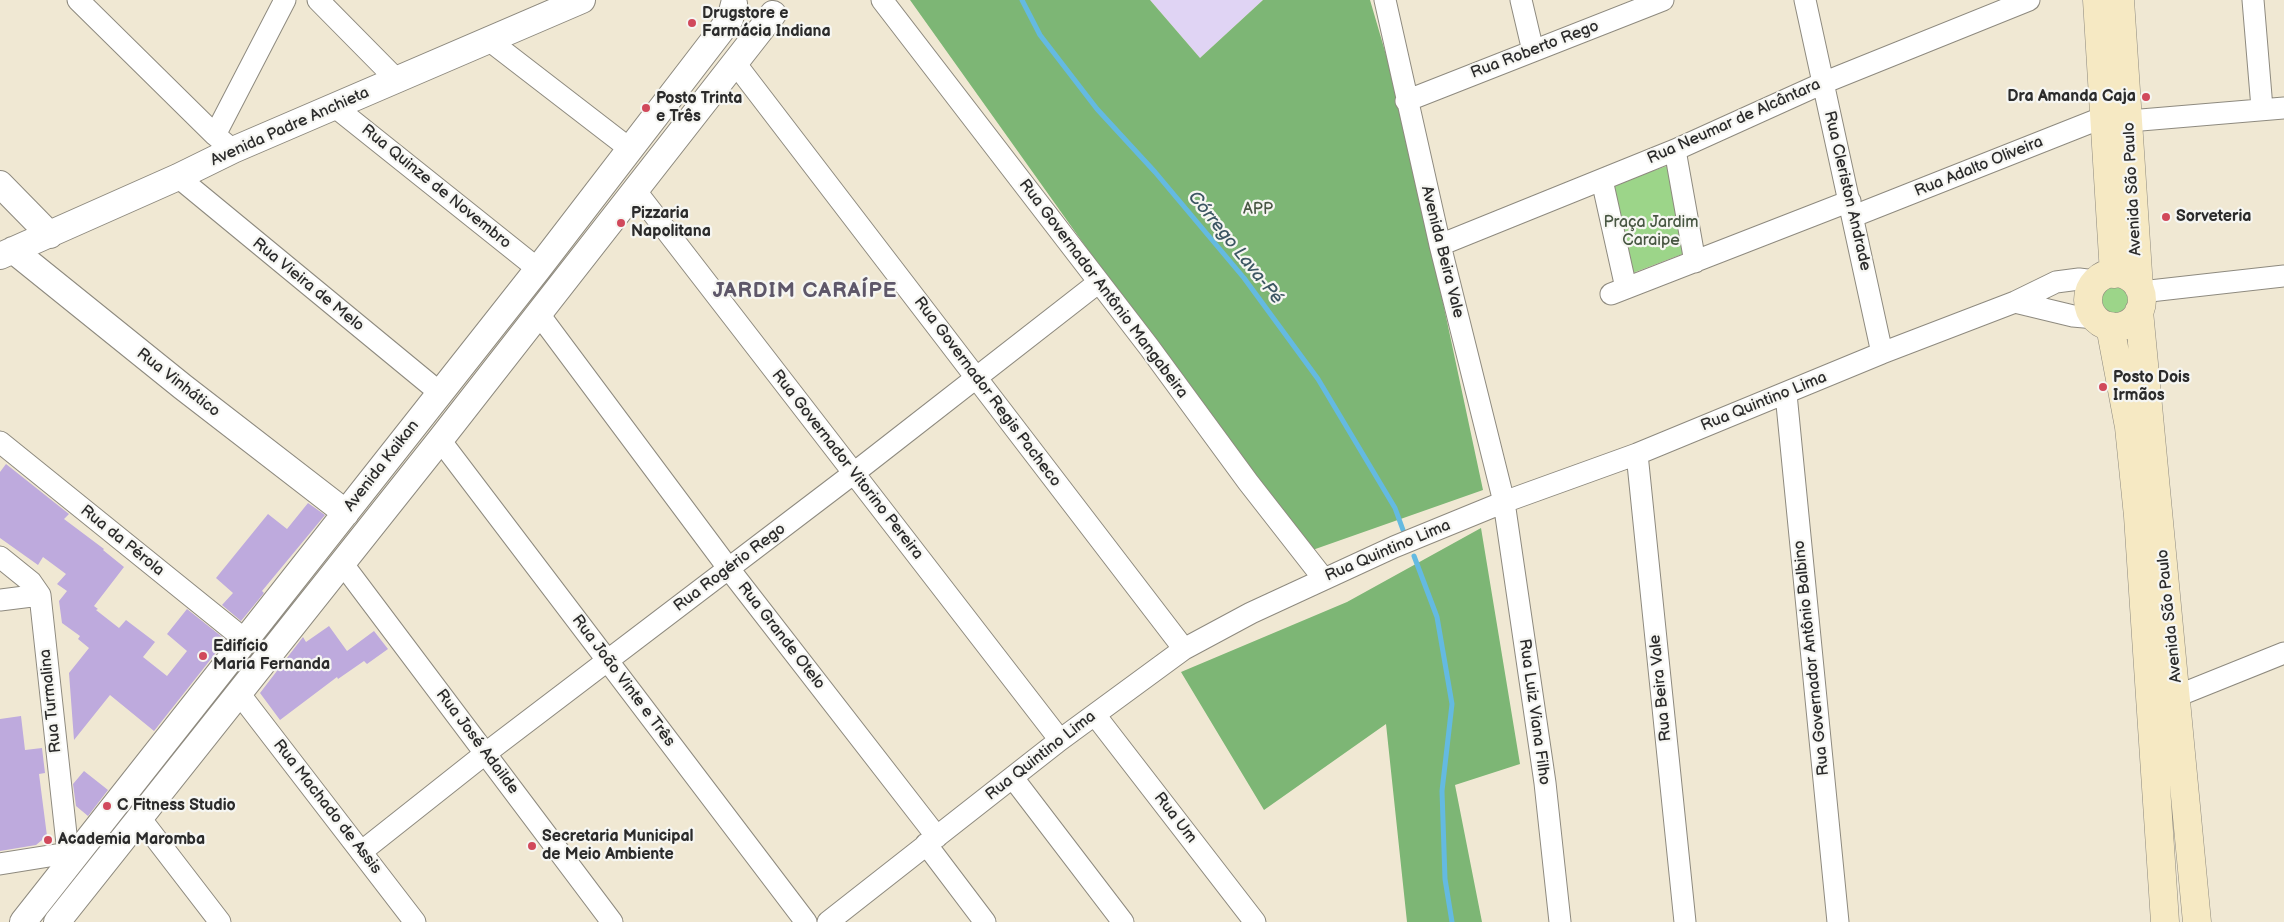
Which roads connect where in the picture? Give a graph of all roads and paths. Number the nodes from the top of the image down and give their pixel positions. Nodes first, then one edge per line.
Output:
1 (78, 0) edge
2 (285, 0) edge
3 (318, 0) edge
4 (582, 0) edge
5 (882, 0) edge
6 (1385, 0) edge
7 (1521, 0) edge
8 (1663, 0) edge
9 (1805, 0) edge
10 (2029, 0) edge
11 (2097, 0) edge
12 (2120, 0) edge
13 (2253, 0) edge
14 (732, 2) edge
15 (779, 7) edge
16 (490, 41) junction
17 (1533, 51) junction
18 (735, 63) junction
19 (398, 81) junction
20 (1823, 83) junction
21 (1406, 101) junction
22 (334, 106) junction
23 (2262, 108) junction
24 (2284, 108) edge
25 (2116, 119) junction
26 (224, 143) junction
27 (630, 149) junction
28 (1674, 150) junction
29 (178, 177) junction
30 (1602, 180) junction
31 (0, 184) edge
32 (635, 190) junction
33 (1852, 208) junction
34 (50, 235) junction
35 (1440, 245) junction
36 (7, 253) edge
37 (1695, 262) junction
38 (538, 269) junction
39 (2284, 276) edge
40 (2105, 277) junction
41 (1098, 282) junction
42 (2140, 297) junction
43 (2015, 302) junction
44 (538, 313) junction
45 (2103, 322) junction
46 (1882, 353) junction
47 (976, 377) junction
48 (439, 392) junction
49 (1786, 394) junction
50 (440, 440) junction
51 (0, 442) edge
52 (1637, 454) junction
53 (854, 473) junction
54 (1504, 502) junction
55 (346, 513) junction
56 (368, 531) junction
57 (0, 557) edge
58 (342, 563) junction
59 (729, 569) junction
60 (1323, 578) junction
61 (40, 595) junction
62 (0, 600) edge
63 (244, 639) junction
64 (1184, 649) junction
65 (2284, 653) edge
66 (607, 661) junction
67 (238, 692) junction
68 (2177, 696) junction
69 (1095, 715) junction
70 (1060, 740) junction
71 (486, 753) junction
72 (1013, 778) junction
73 (140, 818) junction
74 (931, 840) junction
75 (361, 852) junction
76 (68, 857) junction
77 (0, 864) edge
78 (842, 918) edge
79 (22, 922) edge
80 (57, 922) edge
81 (220, 922) edge
82 (415, 922) edge
83 (612, 922) edge
84 (806, 922) edge
85 (985, 922) edge
86 (1123, 922) edge
87 (1255, 922) edge
88 (1560, 922) edge
89 (1685, 922) edge
90 (1838, 922) edge
91 (2165, 922) edge
92 (2198, 922) edge

1 - 26 street
2 - 26 street
3 - 19 street
4 - 16 street, Avenida Padre Anchieta
5 - 41 street, Rua Governador Antônio Mangabeira
6 - 21 street, Avenida Beira Vale
7 - 17 street
8 - 17 street, Rua Roberto Rego
9 - 20 street, Rua Cleriston Andrade
10 - 20 street, Rua Neumar de Alcântara
11 - 25 main road, Avenida São Paulo
12 - 25 main road, Avenida São Paulo
13 - 23 street
14 - 15 street
14 - 27 street, Avenida Kaikan
15 - 18 street, Avenida Kaikan
16 - 19 street, Avenida Padre Anchieta
16 - 27 street
17 - 21 street, Rua Roberto Rego
18 - 32 street, Avenida Kaikan
18 - 47 street, Rua Governador Regis Pacheco
19 - 22 street, Avenida Padre Anchieta
20 - 28 street, Rua Neumar de Alcântara
20 - 33 street, Rua Cleriston Andrade
21 - 35 street, Avenida Beira Vale
22 - 26 street, Avenida Padre Anchieta
22 - 38 street, Rua Quinze de Novembro
23 - 24 street, Rua Adalto Oliveira
23 - 25 street, Rua Adalto Oliveira
25 - 33 street, Rua Adalto Oliveira
25 - 40 main road, Avenida São Paulo
25 - 42 main road, Avenida São Paulo
26 - 29 street, Avenida Padre Anchieta
27 - 38 street, Avenida Kaikan
28 - 30 street, Rua Neumar de Alcântara
28 - 37 street
29 - 34 street, Avenida Padre Anchieta
29 - 48 street, Rua Vieira de Melo
30 - 35 street, Rua Neumar de Alcântara
30 - 37 street, Rua Adalto Oliveira
31 - 34 street
32 - 44 street, Avenida Kaikan
32 - 53 street, Rua Governador Vitorino Pereira
33 - 37 street, Rua Adalto Oliveira
33 - 46 street, Rua Cleriston Andrade
34 - 36 street, Avenida Padre Anchieta
35 - 54 street, Avenida Beira Vale
36 - 55 street, Rua Vinhático
38 - 48 street, Avenida Kaikan
39 - 42 street
40 - 42 main road, Avenida São Paulo
40 - 43 street, Rua Quintino Lima
40 - 45 main road, Avenida São Paulo
41 - 47 street, Rua Rogério Rego
41 - 60 street, Rua Governador Antônio Mangabeira
42 - 45 main road
42 - 68 main road, Avenida São Paulo
43 - 45 street
43 - 46 street, Rua Quintino Lima
44 - 50 street, Avenida Kaikan
44 - 59 street, Rua Grande Otelo
45 - 91 main road, Avenida São Paulo
46 - 49 street, Rua Quintino Lima
47 - 53 street, Rua Rogério Rego
47 - 64 street, Rua Governador Regis Pacheco
48 - 55 street, Avenida Kaikan
49 - 52 street, Rua Quintino Lima
49 - 90 street, Rua Governador Antônio Balbino
50 - 56 street, Avenida Kaikan
50 - 66 street, Rua João Vinte e Três
51 - 63 street, Rua da Pérola
52 - 54 street, Rua Quintino Lima
52 - 89 street, Rua Beira Vale
53 - 59 street, Rua Rogério Rego
53 - 70 street, Rua Governador Vitorino Pereira
54 - 60 street, Rua Quintino Lima
54 - 88 street, Rua Luiz Viana Filho
55 - 56 street
55 - 63 street, Avenida Kaikan
56 - 58 street, Avenida Kaikan
57 - 61 street
58 - 67 street, Avenida Kaikan
58 - 71 street, Rua José Adailde
59 - 66 street, Rua Rogério Rego
59 - 74 street, Rua Grande Otelo
60 - 64 street, Rua Quintino Lima
61 - 62 street
61 - 76 street, Rua Turmalina
63 - 76 street, Avenida Kaikan
64 - 69 street, Rua Quintino Lima
65 - 68 street
66 - 71 street, Rua Rogério Rego
66 - 84 street, Rua João Vinte e Três
67 - 73 street, Avenida Kaikan
67 - 75 street, Rua Machado de Assis
68 - 92 main road, Avenida São Paulo
69 - 70 street, Rua Quintino Lima
69 - 87 street, Rua Um
70 - 72 street, Rua Quintino Lima
71 - 75 street, Rua Rogério Rego
71 - 83 street, Rua José Adailde
72 - 74 street, Rua Quintino Lima
72 - 86 street
73 - 80 street, Avenida Kaikan
73 - 81 street
74 - 78 street, Rua Quintino Lima
74 - 85 street, Rua Grande Otelo
75 - 82 street, Rua Machado de Assis
76 - 77 street
76 - 79 street, Avenida Kaikan

